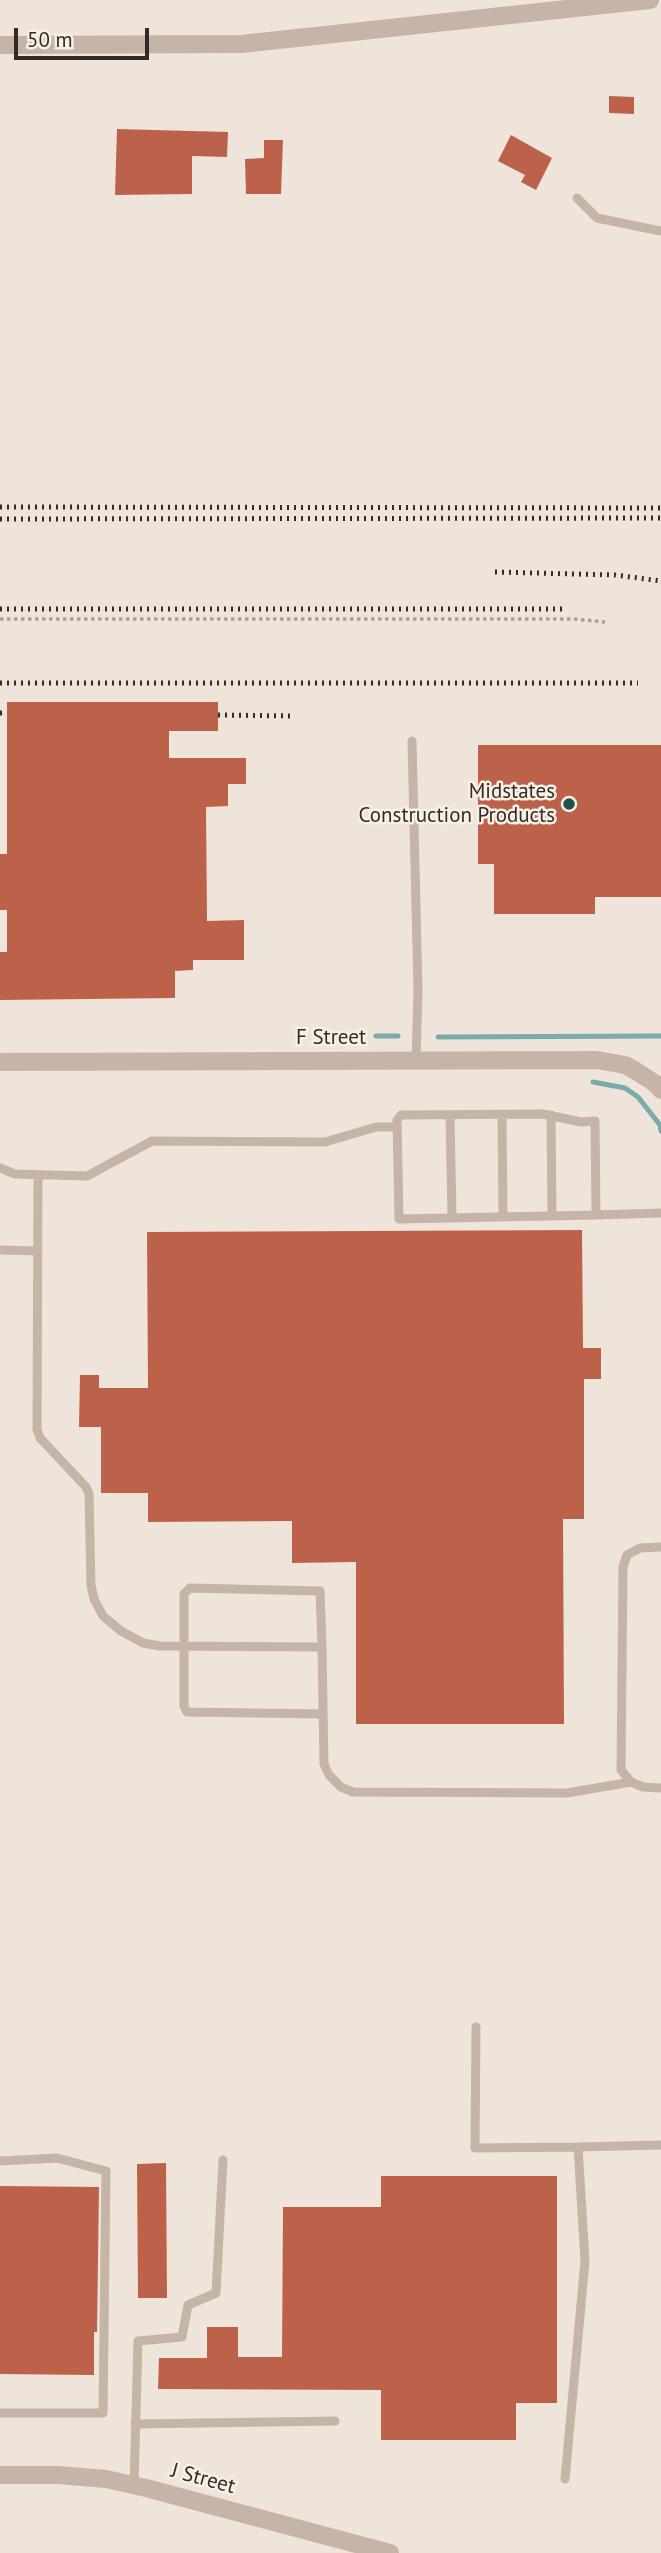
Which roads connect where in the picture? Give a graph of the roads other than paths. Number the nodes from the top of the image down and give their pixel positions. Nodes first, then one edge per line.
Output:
1 (650, 0) edge
2 (0, 45) edge
3 (577, 198) dead end
4 (661, 232) edge
5 (412, 741) dead end
6 (416, 1061) junction
7 (0, 1062) edge
8 (659, 1085) edge
9 (450, 1115) junction
10 (502, 1115) junction
11 (551, 1115) junction
12 (397, 1127) junction
13 (0, 1168) edge
14 (38, 1175) junction
15 (661, 1213) edge
16 (596, 1215) junction
17 (552, 1216) junction
18 (503, 1217) junction
19 (452, 1218) junction
20 (0, 1250) edge
21 (38, 1251) junction
22 (661, 1548) edge
23 (184, 1647) junction
24 (322, 1647) junction
25 (322, 1714) junction
26 (631, 1782) junction
27 (661, 1788) edge
28 (476, 2027) dead end
29 (661, 2145) edge
30 (578, 2147) junction
31 (223, 2160) dead end
32 (0, 2161) edge
33 (0, 2413) edge
34 (335, 2421) dead end
35 (135, 2424) junction
36 (0, 2475) edge
37 (565, 2479) dead end
38 (134, 2485) junction
39 (390, 2553) edge

1 - 2 street
3 - 4 lane
5 - 6 lane
6 - 7 street, F Street
6 - 8 street, F Street
9 - 10 lane
9 - 12 lane
9 - 19 lane
10 - 11 lane
10 - 18 lane
11 - 16 lane
11 - 17 lane
12 - 14 lane
12 - 19 lane
13 - 14 lane
14 - 21 lane
15 - 16 lane
16 - 17 lane
17 - 18 lane
18 - 19 lane
20 - 21 lane
21 - 23 lane
22 - 26 lane
23 - 24 lane
23 - 24 lane
23 - 25 lane
24 - 25 lane
25 - 26 lane
26 - 27 lane
28 - 30 lane
29 - 30 lane
30 - 37 lane
31 - 35 lane
32 - 33 lane
34 - 35 lane
35 - 38 lane
36 - 38 street, J Street
38 - 39 street, J Street

